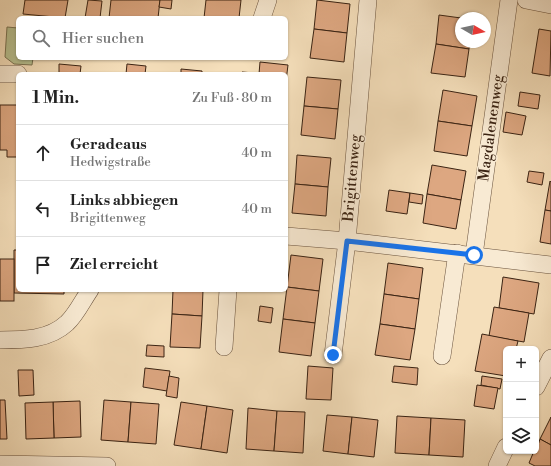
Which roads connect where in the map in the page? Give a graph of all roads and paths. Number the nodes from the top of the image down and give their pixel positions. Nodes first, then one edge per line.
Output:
1 (268, 0) edge
2 (368, 0) edge
3 (509, 0) edge
4 (526, 0) edge
5 (551, 5) edge
6 (263, 16) edge
7 (0, 74) edge
8 (16, 74) edge
9 (288, 236) edge
10 (347, 241) junction
11 (457, 253) junction
12 (474, 255) junction
13 (551, 265) edge
14 (89, 292) edge
15 (228, 292) edge
16 (0, 340) edge
17 (224, 347) dead end
18 (333, 355) dead end
19 (442, 356) dead end
20 (551, 358) edge
21 (539, 382) edge
22 (503, 454) edge
23 (0, 464) edge
24 (107, 466) edge
25 (498, 466) edge

1 - 6 street
2 - 10 street, Brigittenweg
3 - 12 street, Magdalenenweg
4 - 5 street
7 - 8 street
9 - 10 street
10 - 11 street
10 - 18 street, Brigittenweg
11 - 12 street
11 - 19 street
12 - 13 street
14 - 16 street
15 - 17 street
20 - 21 street
22 - 25 street
23 - 24 street

